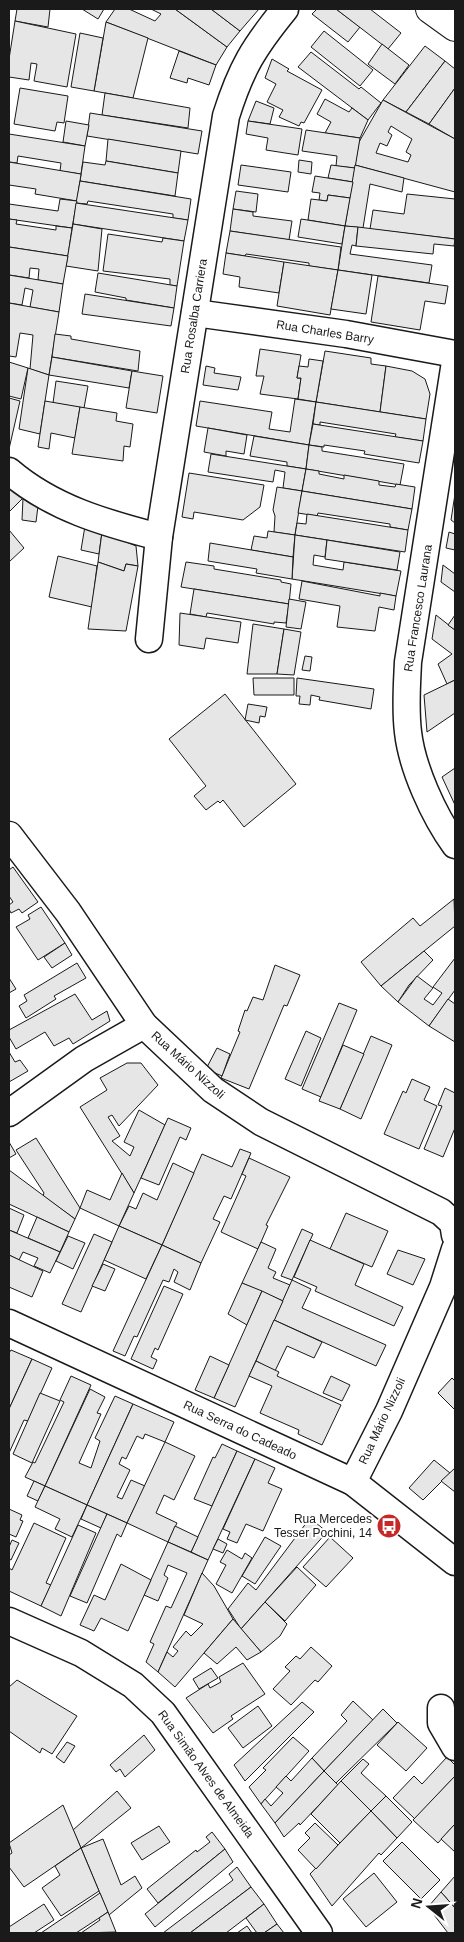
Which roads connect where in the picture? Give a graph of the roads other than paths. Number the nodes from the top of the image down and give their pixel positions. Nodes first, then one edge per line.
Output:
1 (285, 9) edge
2 (430, 9) edge
3 (455, 27) edge
4 (195, 313) junction
5 (455, 354) edge
6 (455, 362) edge
7 (450, 438) edge
8 (9, 471) edge
9 (159, 537) junction
10 (148, 639) dead end
11 (9, 835) edge
12 (455, 845) edge
13 (144, 1025) junction
14 (9, 1113) edge
15 (455, 1235) edge
16 (455, 1249) edge
17 (9, 1323) edge
18 (353, 1482) junction
19 (455, 1562) edge
20 (15, 1632) edge
21 (440, 1708) dead end
22 (455, 1747) edge
23 (319, 1933) edge

1 - 4 street, Rua Rosalba Carriera
2 - 3 street
4 - 5 street, Rua Charles Barry
4 - 9 street, Rua Rosalba Carriera
6 - 7 street, Rua Francesco Laurana
7 - 12 street, Rua Francesco Laurana
8 - 9 street
9 - 10 street, Rua Rosalba Carriera
11 - 13 street, Rua Mário Nizzoli
13 - 14 street
13 - 15 street, Rua Mário Nizzoli
16 - 18 street, Rua Mário Nizzoli
17 - 18 street, Rua Serra do Cadeado
18 - 19 street, Rua Serra do Cadeado
20 - 23 street, Rua Simão Alves de Almeida
21 - 22 street

